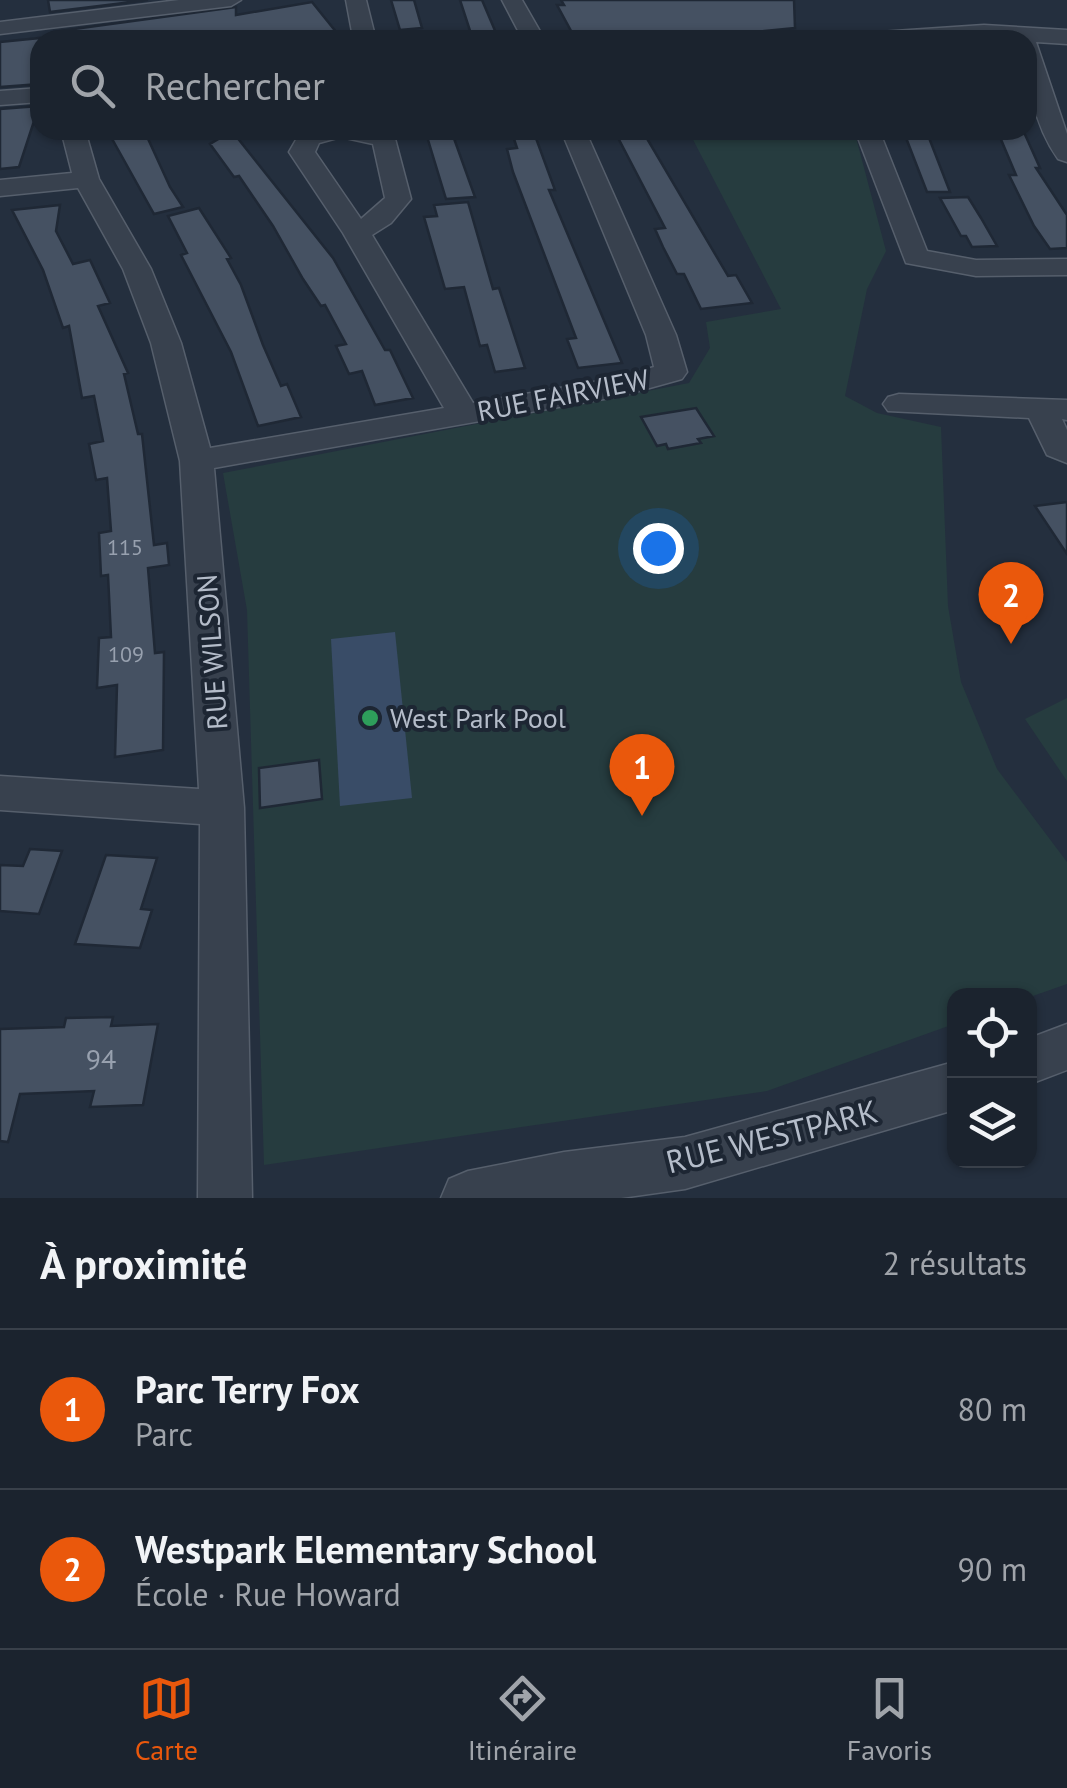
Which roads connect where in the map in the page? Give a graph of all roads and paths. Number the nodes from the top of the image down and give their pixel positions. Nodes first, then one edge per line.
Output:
1 (12, 0) edge
2 (230, 0) edge
3 (356, 0) edge
4 (512, 0) edge
5 (187, 3) edge
6 (3, 28) edge
7 (363, 30) edge
8 (528, 30) edge
9 (1067, 37) edge
10 (1037, 39) edge
11 (1037, 76) edge
12 (30, 95) edge
13 (0, 98) edge
14 (76, 140) edge
15 (309, 140) edge
16 (385, 140) edge
17 (577, 140) edge
18 (871, 140) edge
19 (1067, 154) edge
20 (86, 179) junction
21 (0, 188) edge
22 (357, 234) junction
23 (1067, 267) edge
24 (899, 404) dead end
25 (1054, 410) edge
26 (464, 414) junction
27 (1067, 452) edge
28 (197, 461) junction
29 (0, 793) edge
30 (222, 808) junction
31 (1067, 1047) edge
32 (1037, 1058) edge
33 (947, 1088) edge
34 (225, 1198) edge
35 (468, 1198) edge

1 - 6 street
2 - 5 street
3 - 7 street
4 - 8 street
5 - 6 street
9 - 10 street
11 - 19 street
12 - 13 street
14 - 20 street, RUE WILSON
15 - 22 street
16 - 22 street
17 - 26 street, RUE FAIRVIEW
18 - 23 street
20 - 21 street
20 - 28 street, RUE WILSON
22 - 26 street
24 - 25 street
25 - 27 street
26 - 28 street, RUE FAIRVIEW
28 - 30 street, RUE WILSON
29 - 30 street
30 - 34 street, RUE WILSON
31 - 32 street
33 - 35 street, RUE WESTPARK

